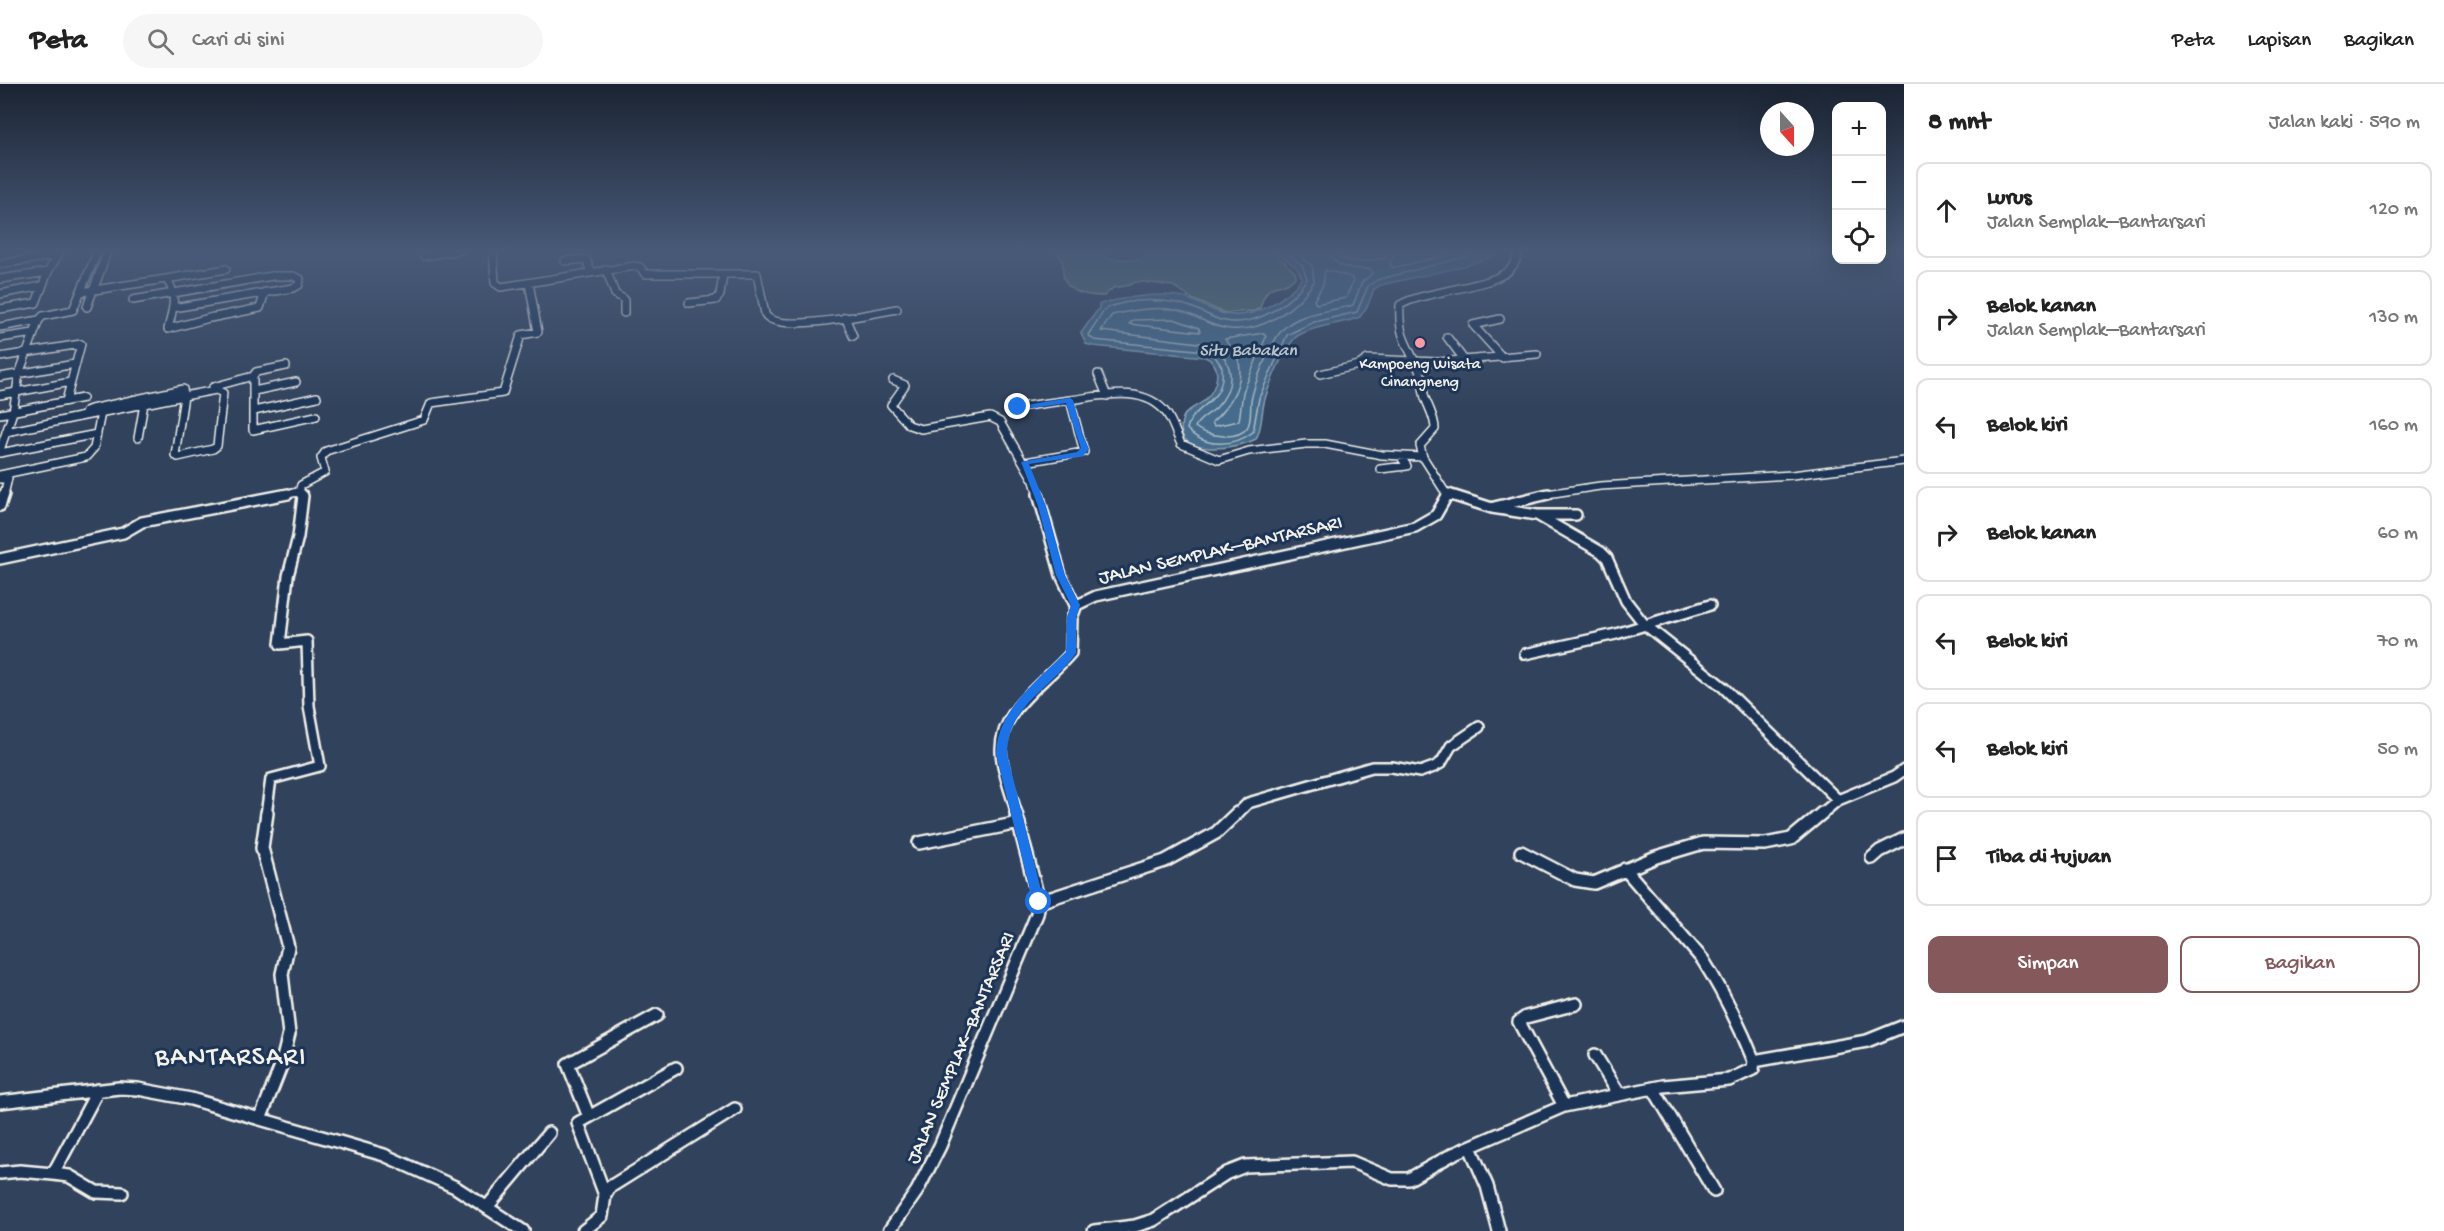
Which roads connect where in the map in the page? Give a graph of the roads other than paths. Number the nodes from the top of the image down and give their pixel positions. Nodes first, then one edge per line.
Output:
1 (36, 303) edge
2 (33, 304) edge
3 (76, 304) edge
4 (88, 304) edge
5 (173, 304) edge
6 (199, 304) edge
7 (263, 304) edge
8 (533, 304) edge
9 (624, 304) edge
10 (762, 304) edge
11 (1402, 304) edge
12 (87, 307) dead end
13 (173, 308) junction
14 (0, 309) edge
15 (897, 309) dead end
16 (624, 313) dead end
17 (845, 317) junction
18 (1500, 319) dead end
19 (39, 320) junction
20 (0, 326) edge
21 (34, 333) junction
22 (853, 336) dead end
23 (1447, 337) dead end
24 (0, 338) edge
25 (27, 353) junction
26 (1537, 354) dead end
27 (0, 357) edge
28 (1503, 358) junction
29 (1414, 361) junction
30 (1465, 361) junction
31 (75, 364) junction
32 (286, 366) dead end
33 (20, 374) junction
34 (1098, 374) dead end
35 (1320, 374) dead end
36 (253, 376) junction
37 (0, 377) edge
38 (893, 380) dead end
39 (71, 382) junction
40 (296, 382) dead end
41 (254, 391) junction
42 (15, 393) junction
43 (197, 393) junction
44 (0, 395) edge
45 (184, 396) junction
46 (1107, 396) junction
47 (317, 397) dead end
48 (83, 398) dead end
49 (1070, 400) junction
50 (66, 401) junction
51 (144, 404) junction
52 (1018, 407) dead end
53 (254, 411) junction
54 (13, 412) junction
55 (101, 413) junction
56 (0, 414) edge
57 (316, 416) dead end
58 (84, 417) junction
59 (6, 432) junction
60 (97, 434) junction
61 (138, 438) dead end
62 (0, 452) edge
63 (1401, 457) junction
64 (1423, 457) junction
65 (1904, 461) edge
66 (1025, 462) junction
67 (1380, 469) dead end
68 (0, 477) edge
69 (299, 492) junction
70 (1448, 494) junction
71 (0, 506) edge
72 (1491, 508) junction
73 (1537, 515) junction
74 (1576, 515) dead end
75 (0, 559) edge
76 (1075, 605) junction
77 (1710, 605) dead end
78 (1644, 624) junction
79 (1525, 654) dead end
80 (1479, 727) dead end
81 (1904, 770) edge
82 (1838, 800) junction
83 (1019, 823) junction
84 (1904, 839) edge
85 (919, 843) dead end
86 (1521, 852) dead end
87 (1872, 858) dead end
88 (1625, 869) junction
89 (1039, 902) junction
90 (1576, 1004) dead end
91 (657, 1015) dead end
92 (1904, 1026) edge
93 (1595, 1055) dead end
94 (1755, 1061) junction
95 (676, 1068) dead end
96 (1653, 1088) junction
97 (98, 1090) junction
98 (1619, 1094) junction
99 (0, 1102) edge
100 (1564, 1106) junction
101 (735, 1109) dead end
102 (261, 1117) junction
103 (589, 1117) junction
104 (549, 1133) dead end
105 (1470, 1147) junction
106 (0, 1173) edge
107 (53, 1174) junction
108 (1714, 1191) dead end
109 (122, 1193) dead end
110 (605, 1194) junction
111 (488, 1206) junction
112 (523, 1231) edge
113 (583, 1231) edge
114 (889, 1231) edge
115 (1094, 1231) edge
116 (1499, 1231) edge

1 - 20 street
2 - 14 street
3 - 19 street
4 - 12 street
5 - 13 street
6 - 13 street
7 - 13 street
8 - 69 street
9 - 16 street
10 - 17 street
11 - 29 street
15 - 17 street
17 - 22 street
18 - 28 street
19 - 20 street
19 - 21 street
21 - 24 street
21 - 25 street
23 - 30 street
25 - 27 street
25 - 31 street
25 - 33 street
26 - 28 street
28 - 30 street
29 - 30 street
29 - 35 street
29 - 64 street
31 - 33 street
31 - 39 street
32 - 36 street
33 - 37 street
33 - 42 street
34 - 46 street
36 - 41 street
36 - 43 street
38 - 66 street
39 - 42 street
39 - 50 street
40 - 41 street
41 - 53 street
42 - 44 street
42 - 54 street
43 - 45 street
43 - 45 street
45 - 51 street
45 - 58 street
46 - 49 street
46 - 63 street
47 - 53 street
48 - 50 street
49 - 52 street
49 - 66 street
50 - 54 street
51 - 55 street
51 - 61 street
53 - 57 street
54 - 56 street
54 - 59 street
55 - 58 street
55 - 60 street
58 - 59 street
59 - 62 street
60 - 62 street
60 - 68 street
63 - 64 street
63 - 67 street
64 - 70 street
65 - 72 street
66 - 76 street
68 - 71 street
69 - 75 street
69 - 102 street
70 - 72 street
70 - 76 street, JALAN SEMPLAK–BANTARSARI
72 - 73 street
73 - 74 street
73 - 78 street
76 - 83 street
77 - 78 street
78 - 79 street
78 - 82 street
80 - 89 street
81 - 82 street
82 - 88 street
83 - 85 street
83 - 89 street
84 - 87 street
86 - 88 street
88 - 94 street
89 - 114 street, JALAN SEMPLAK–BANTARSARI
90 - 100 street
91 - 103 street
92 - 94 street
93 - 98 street
94 - 96 street
95 - 103 street
96 - 98 street
96 - 108 street
97 - 99 street
97 - 102 street
97 - 107 street
98 - 100 street
100 - 105 street
101 - 110 street
102 - 111 street
103 - 110 street
104 - 111 street
105 - 115 street
105 - 116 street
106 - 107 street
107 - 109 street
110 - 113 street
111 - 112 street

